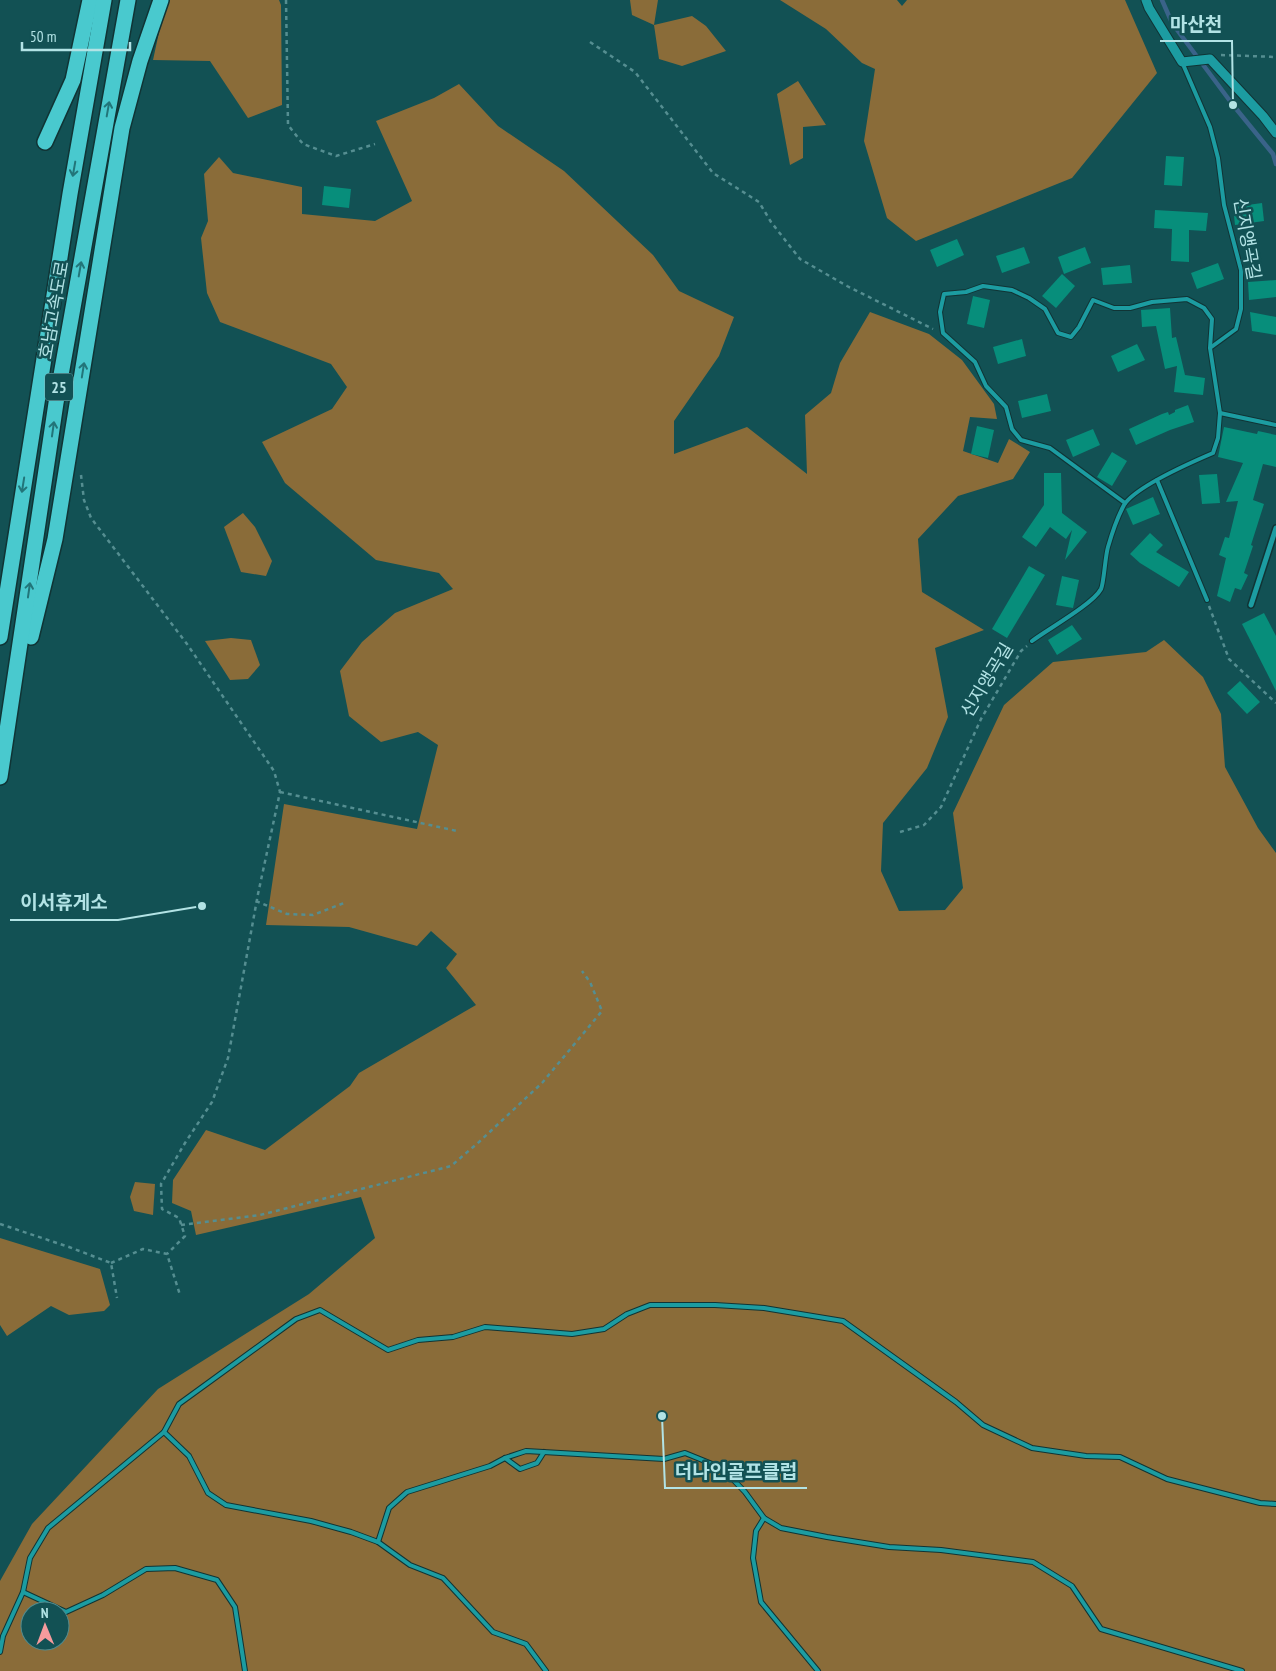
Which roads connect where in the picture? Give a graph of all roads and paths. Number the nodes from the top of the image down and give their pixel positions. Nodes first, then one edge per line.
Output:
1 (90, 0) edge
2 (104, 0) edge
3 (128, 0) edge
4 (161, 0) edge
5 (286, 0) edge
6 (1146, 0) edge
7 (590, 42) dead end
8 (1276, 57) edge
9 (1210, 59) junction
10 (1182, 62) junction
11 (1276, 133) edge
12 (45, 142) dead end
13 (375, 144) dead end
14 (944, 334) junction
15 (1210, 348) junction
16 (1220, 413) junction
17 (1276, 425) edge
18 (80, 467) dead end
19 (1157, 480) junction
20 (1125, 503) junction
21 (1276, 528) edge
22 (1207, 600) joint
23 (1251, 605) dead end
24 (0, 637) edge
25 (1032, 642) joint
26 (1276, 703) edge
27 (9, 725) junction
28 (0, 777) edge
29 (280, 792) junction
30 (458, 831) dead end
31 (900, 832) dead end
32 (256, 901) junction
33 (344, 902) dead end
34 (582, 971) dead end
35 (0, 1224) edge
36 (181, 1225) junction
37 (167, 1254) junction
38 (111, 1263) junction
39 (180, 1295) dead end
40 (117, 1298) dead end
41 (164, 1432) junction
42 (544, 1452) junction
43 (505, 1458) junction
44 (1276, 1504) edge
45 (764, 1518) junction
46 (378, 1542) junction
47 (23, 1592) junction
48 (0, 1652) edge
49 (245, 1671) edge
50 (546, 1671) edge
51 (818, 1671) edge
52 (1242, 1671) edge

1 - 12 highway
2 -> 24 highway, 호남고속도로 / 25
27 -> 3 highway, 호남고속도로 / 25
27 -> 4 highway
5 - 13 path
6 - 10 street, 신지앵곡길
7 - 14 path
8 - 9 path
9 - 10 street
9 - 11 street
10 - 15 lane, 신지앵곡길
14 - 15 lane
14 - 20 lane
15 - 16 lane, 신지앵곡길
16 - 17 lane
16 - 19 lane, 신지앵곡길
18 - 29 path
19 - 20 lane, 신지앵곡길
19 - 22 lane
20 - 25 lane, 신지앵곡길
21 - 23 street
22 - 26 path
25 - 31 path, 신지앵곡길
27 - 28 highway, 호남고속도로 / 25
29 - 30 path
29 - 32 path
32 - 33 path
32 - 36 path
34 - 36 path
35 - 38 path
36 - 37 path
37 - 38 path
37 - 39 path
38 - 40 path
41 - 44 lane
41 - 46 lane
41 - 47 lane
42 - 43 lane
42 - 43 lane
42 - 45 lane
43 - 46 lane
45 - 51 lane
45 - 52 lane
46 - 50 lane
47 - 48 lane
47 - 49 lane

